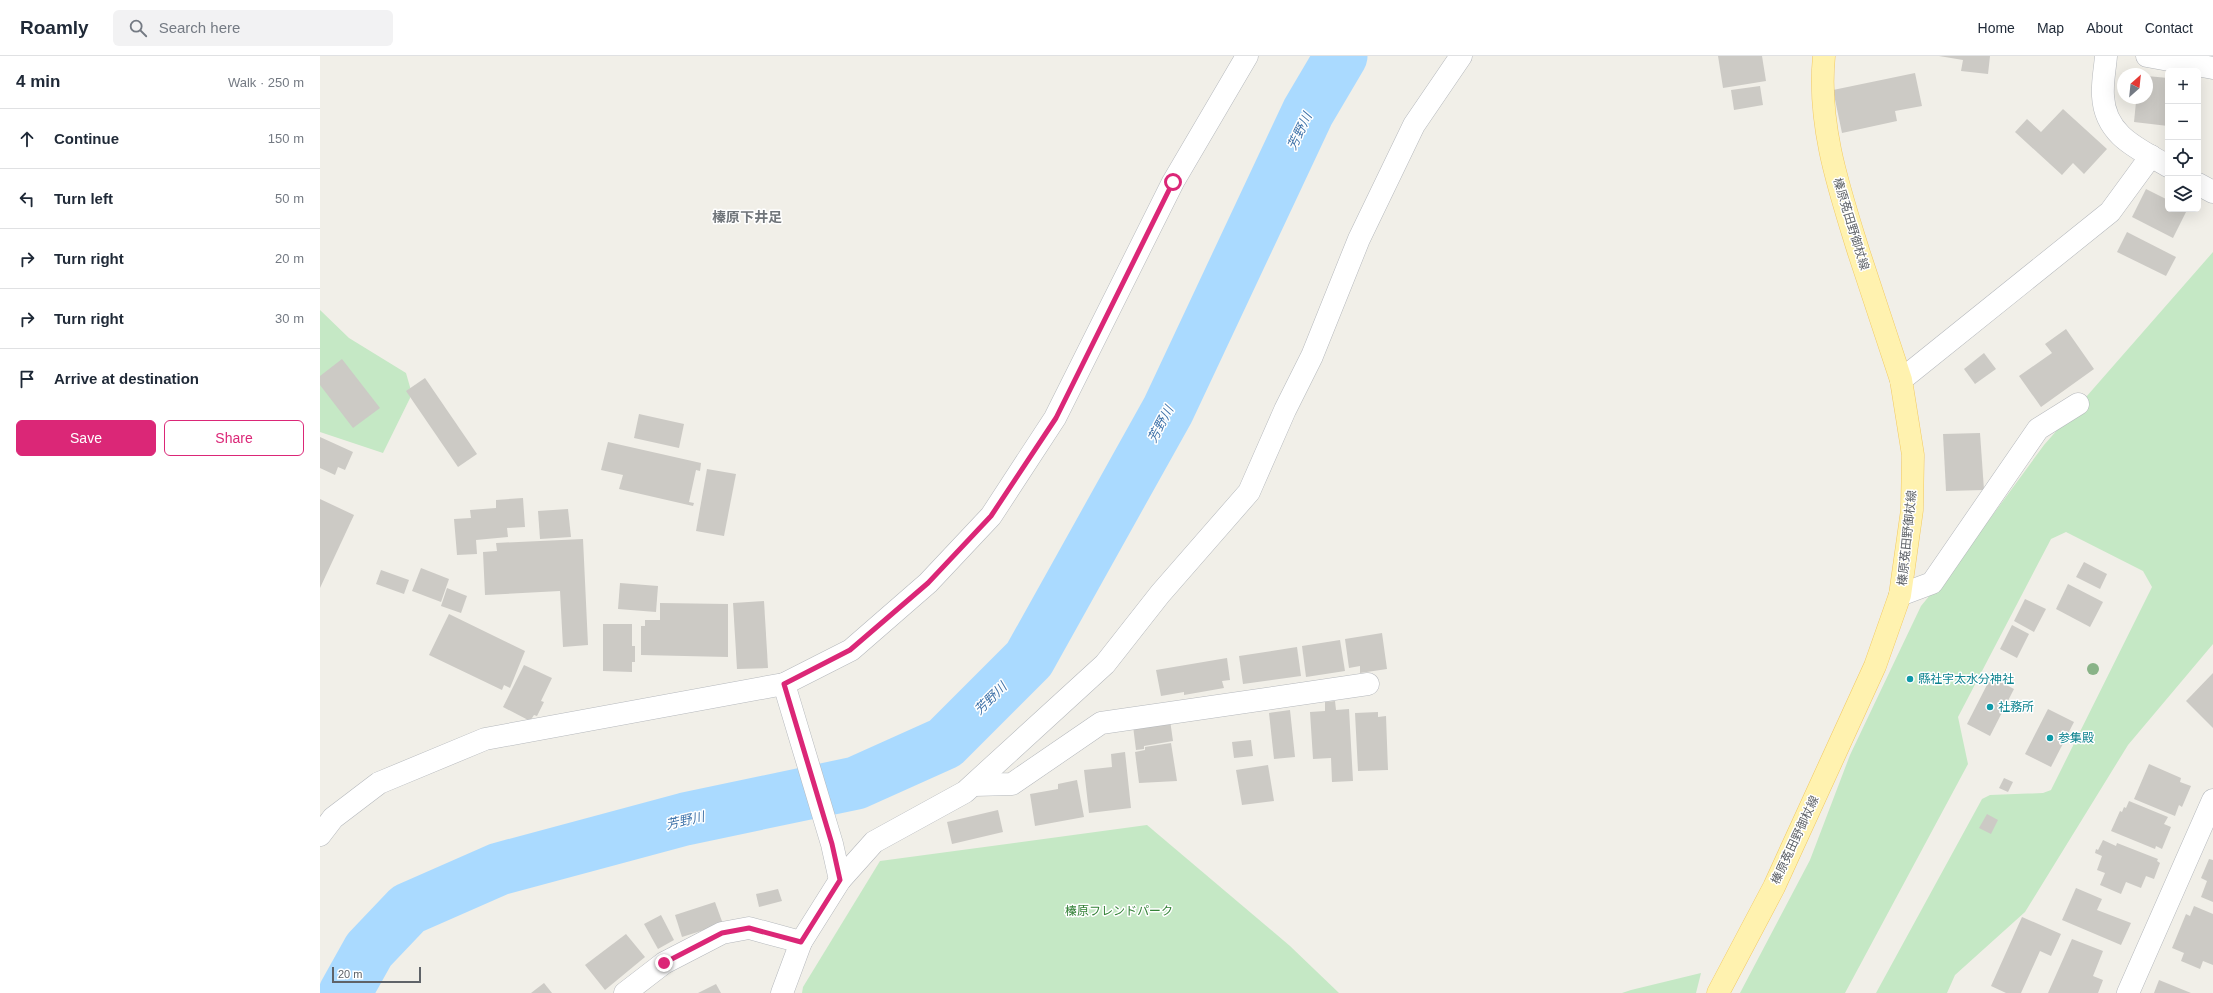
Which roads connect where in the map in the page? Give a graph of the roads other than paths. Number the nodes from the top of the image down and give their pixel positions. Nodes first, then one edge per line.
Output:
1 (1247, 56) edge
2 (1461, 56) edge
3 (1824, 56) edge
4 (2106, 56) edge
5 (2147, 56) edge
6 (2213, 68) edge
7 (2160, 161) edge
8 (2201, 186) edge
9 (2213, 192) edge
10 (1901, 380) junction
11 (2078, 404) dead end
12 (1900, 596) junction
13 (784, 684) junction
14 (1368, 684) dead end
15 (974, 785) junction
16 (2213, 800) edge
17 (320, 834) edge
18 (840, 880) junction
19 (801, 942) junction
20 (625, 993) edge
21 (782, 993) edge
22 (1718, 993) edge
23 (2128, 993) edge

1 - 13 street
2 - 15 street
3 - 10 main road, 榛原菟田野御杖線
4 - 7 street
5 - 6 street
7 - 10 street
8 - 9 street
10 - 12 main road, 榛原菟田野御杖線
11 - 12 street
12 - 22 main road, 榛原菟田野御杖線
13 - 17 street
13 - 18 street
14 - 15 street
15 - 18 street
16 - 23 street
18 - 19 street
19 - 20 street
19 - 21 street

